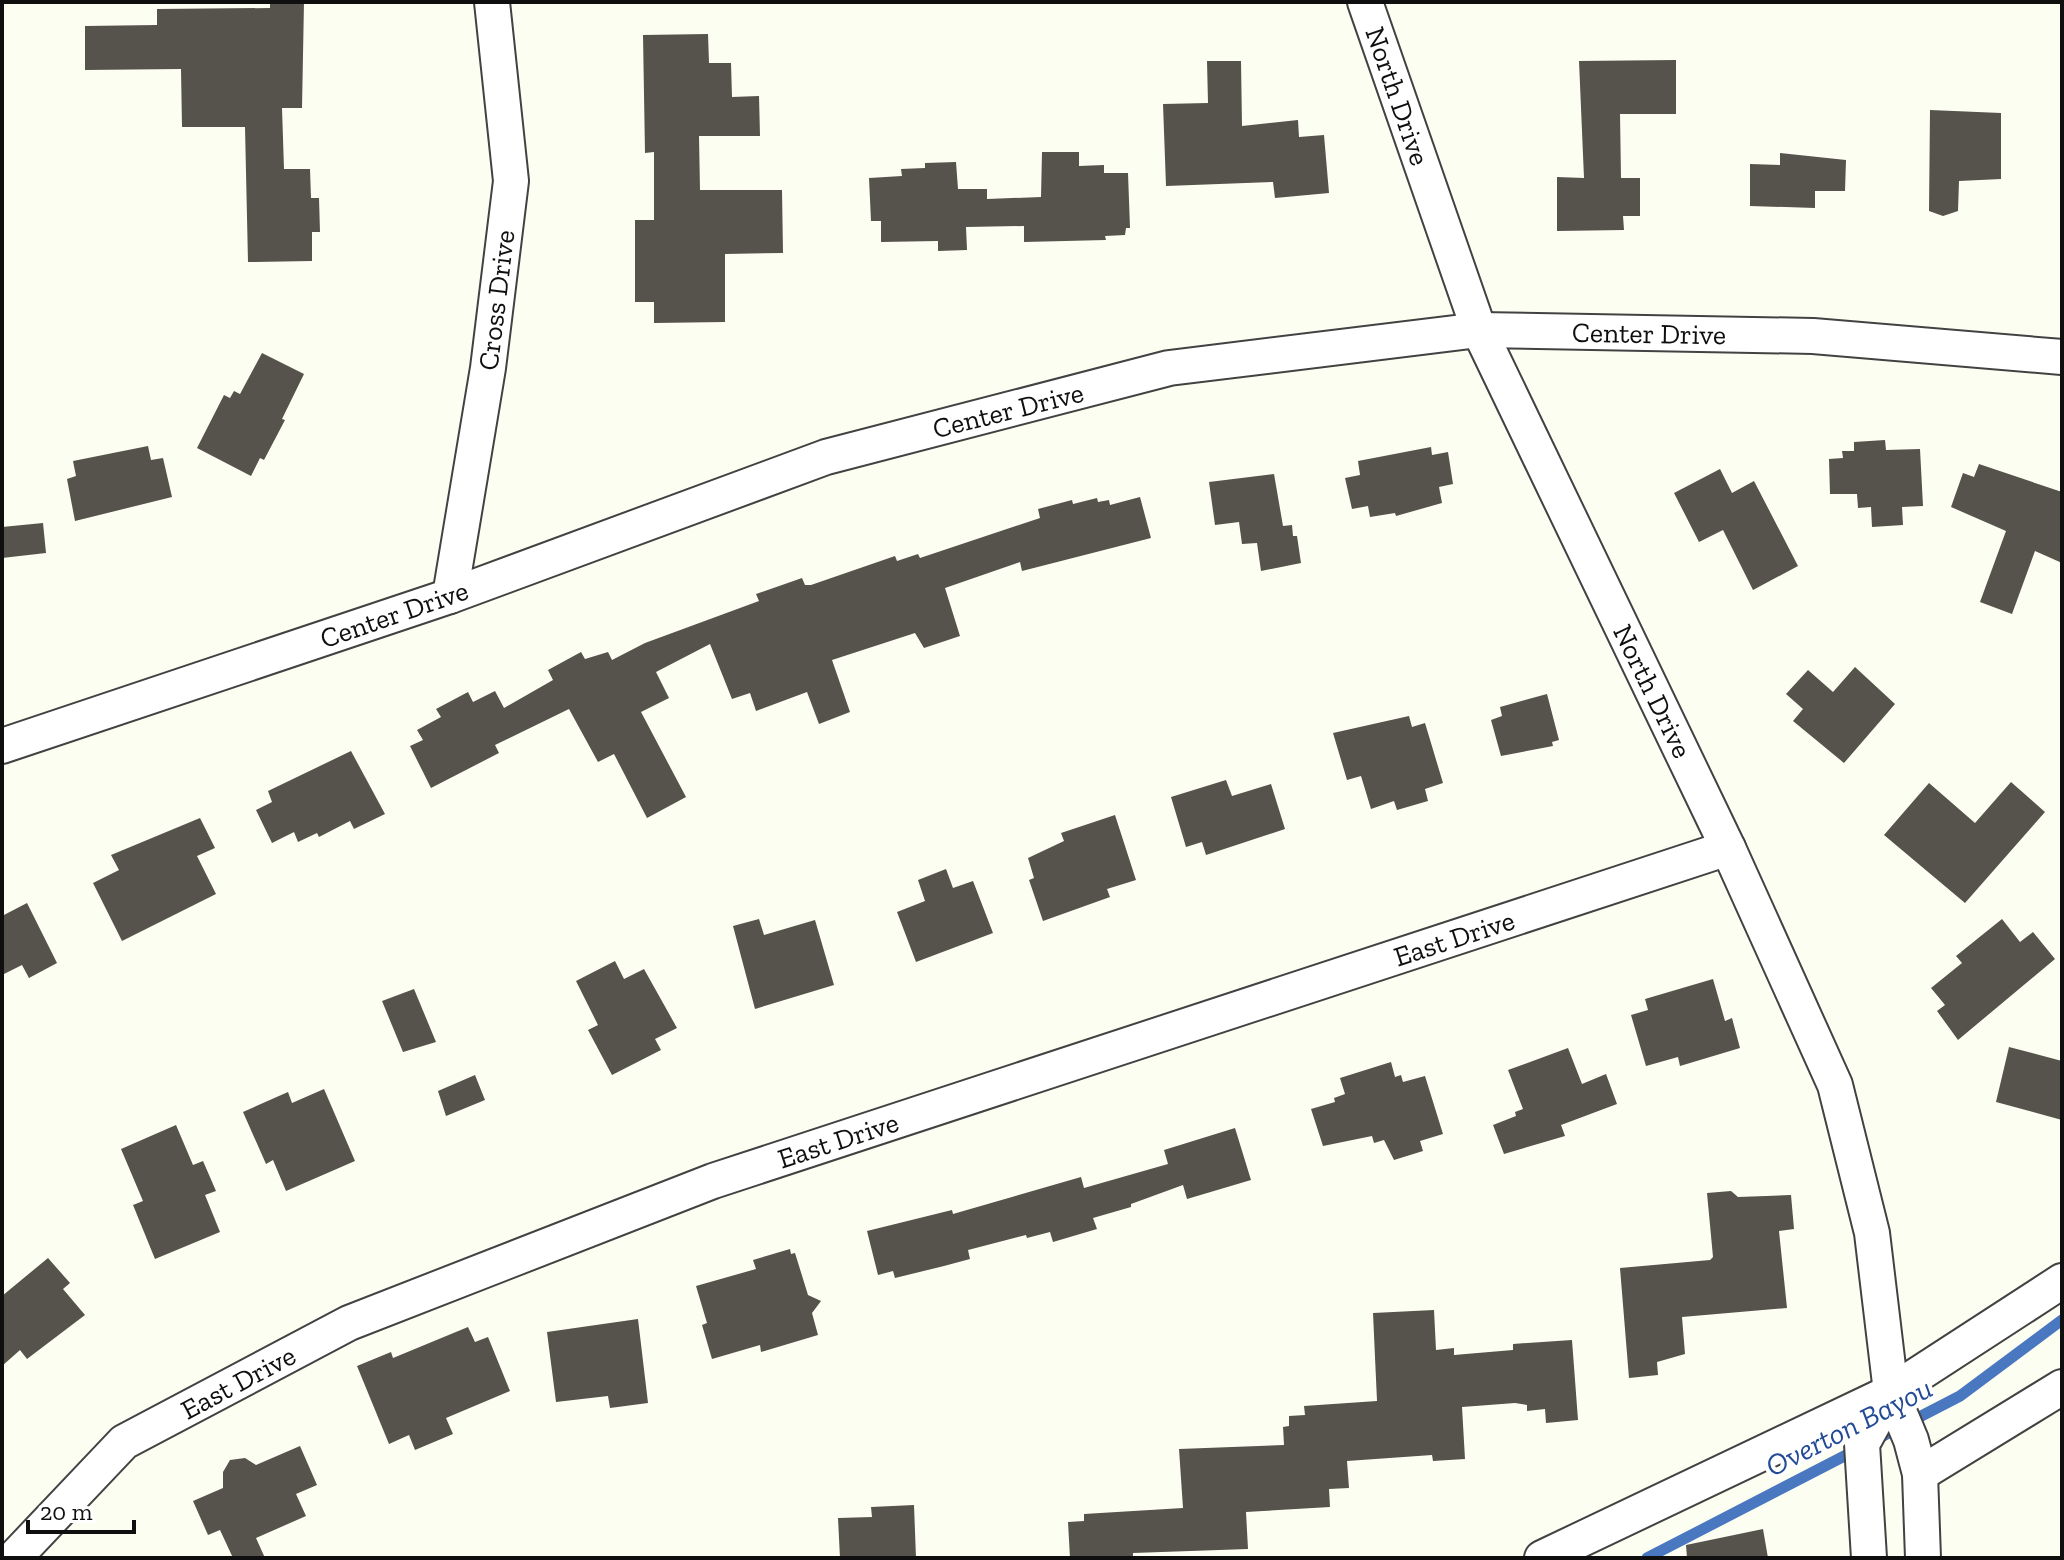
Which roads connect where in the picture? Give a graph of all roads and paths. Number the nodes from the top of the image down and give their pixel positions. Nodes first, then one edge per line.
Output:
1 (492, 2) edge
2 (1365, 2) edge
3 (1479, 330) junction
4 (2062, 357) edge
5 (450, 596) junction
6 (2, 746) edge
7 (1728, 848) junction
8 (2062, 1281) edge
9 (2062, 1387) edge
10 (1887, 1408) junction
11 (1920, 1474) junction
12 (14, 1558) edge
13 (1542, 1558) edge
14 (1869, 1558) edge
15 (1923, 1558) edge

1 - 5 street, Cross Drive
2 - 3 street, North Drive
3 - 4 street, Center Drive
3 - 5 street, Center Drive
3 - 7 street, North Drive
5 - 6 street, Center Drive
7 - 10 street, North Drive
7 - 12 street, East Drive
8 - 10 street
9 - 11 street
10 - 11 street, North Drive
10 - 13 street
10 - 14 street, North Drive
11 - 15 street, North Drive

